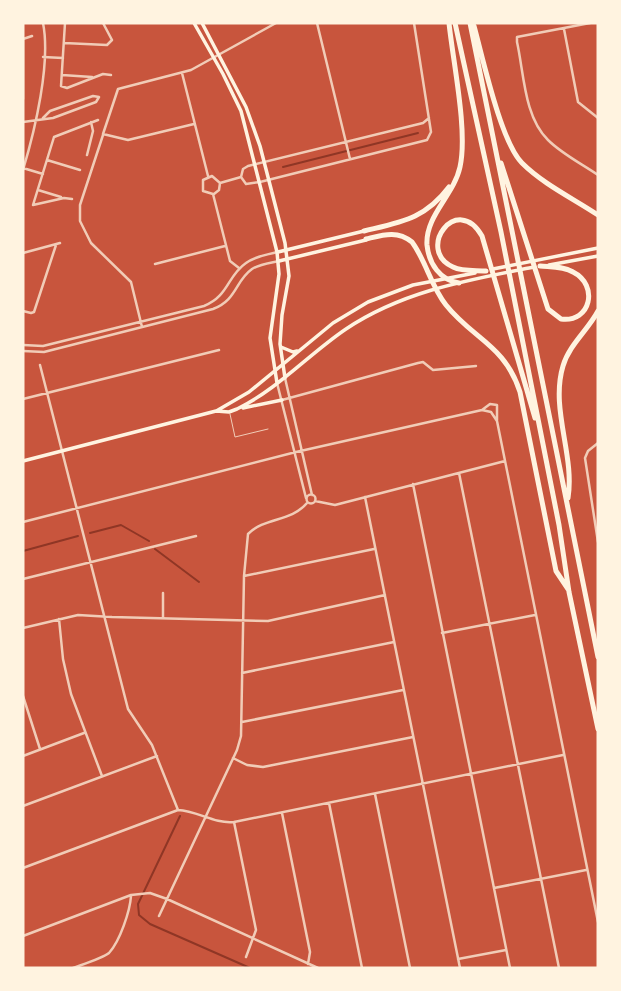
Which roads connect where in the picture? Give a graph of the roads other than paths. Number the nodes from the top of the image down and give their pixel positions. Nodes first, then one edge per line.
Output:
1 (43, 23) edge
2 (65, 23) edge
3 (103, 23) edge
4 (194, 23) edge
5 (202, 23) edge
6 (276, 23) edge
7 (317, 23) edge
8 (414, 23) edge
9 (449, 23) edge
10 (456, 23) edge
11 (471, 23) edge
12 (590, 23) edge
13 (564, 29) junction
14 (32, 36) dead end
15 (23, 39) edge
16 (64, 43) junction
17 (220, 55) junction
18 (43, 57) junction
19 (63, 58) junction
20 (214, 58) junction
21 (182, 73) junction
22 (62, 75) junction
23 (111, 75) dead end
24 (95, 77) junction
25 (23, 99) edge
26 (598, 117) edge
27 (43, 118) junction
28 (429, 118) junction
29 (36, 120) junction
30 (98, 120) dead end
31 (23, 122) edge
32 (91, 122) junction
33 (423, 123) junction
34 (194, 124) junction
35 (431, 132) junction
36 (103, 134) junction
37 (494, 141) junction
38 (346, 144) junction
39 (87, 155) dead end
40 (462, 155) junction
41 (350, 159) junction
42 (47, 160) junction
43 (264, 162) junction
44 (255, 164) junction
45 (23, 169) edge
46 (80, 170) dead end
47 (43, 174) junction
48 (598, 175) edge
49 (208, 176) junction
50 (241, 177) junction
51 (268, 180) junction
52 (260, 182) junction
53 (220, 183) junction
54 (38, 190) junction
55 (213, 194) junction
56 (64, 198) junction
57 (72, 199) dead end
58 (598, 215) edge
59 (364, 231) joint
60 (366, 239) joint
61 (225, 246) junction
62 (598, 248) edge
63 (286, 250) junction
64 (278, 252) junction
65 (23, 253) edge
66 (598, 256) edge
67 (288, 259) junction
68 (279, 261) junction
69 (539, 263) junction
70 (155, 264) dead end
71 (240, 268) junction
72 (487, 274) junction
73 (443, 278) junction
74 (432, 281) junction
75 (459, 283) junction
76 (435, 288) junction
77 (23, 311) edge
78 (598, 311) edge
79 (141, 321) junction
80 (142, 327) junction
81 (23, 345) edge
82 (280, 346) junction
83 (219, 350) dead end
84 (23, 351) edge
85 (299, 351) junction
86 (40, 365) dead end
87 (282, 365) junction
88 (476, 366) dead end
89 (275, 371) junction
90 (285, 378) junction
91 (278, 383) junction
92 (47, 393) junction
93 (290, 398) junction
94 (23, 399) edge
95 (282, 400) junction
96 (237, 409) junction
97 (482, 410) junction
98 (216, 411) junction
99 (229, 412) junction
100 (497, 421) junction
101 (268, 429) dead end
102 (542, 438) junction
103 (598, 443) edge
104 (63, 450) junction
105 (302, 451) junction
106 (296, 452) junction
107 (23, 461) edge
108 (505, 461) junction
109 (459, 473) junction
110 (412, 484) junction
111 (312, 495) junction
112 (365, 497) junction
113 (307, 501) junction
114 (315, 501) junction
115 (567, 501) junction
116 (77, 508) junction
117 (23, 522) edge
118 (196, 536) dead end
119 (598, 542) edge
120 (376, 549) junction
121 (90, 561) junction
122 (244, 576) junction
123 (23, 579) edge
124 (569, 592) junction
125 (163, 593) dead end
126 (386, 595) junction
127 (536, 615) junction
128 (104, 616) junction
129 (163, 618) junction
130 (59, 619) junction
131 (243, 620) junction
132 (489, 624) junction
133 (23, 628) edge
134 (442, 633) junction
135 (395, 642) junction
136 (598, 657) edge
137 (243, 673) junction
138 (404, 690) junction
139 (23, 696) edge
140 (242, 722) junction
141 (598, 729) edge
142 (84, 733) junction
143 (413, 737) junction
144 (40, 749) junction
145 (157, 755) junction
146 (565, 755) junction
147 (23, 756) edge
148 (233, 758) junction
149 (518, 765) junction
150 (471, 774) junction
151 (102, 776) junction
152 (423, 784) junction
153 (375, 794) junction
154 (329, 803) junction
155 (23, 806) edge
156 (178, 810) junction
157 (282, 813) junction
158 (206, 817) junction
159 (234, 822) junction
160 (23, 868) edge
161 (588, 869) junction
162 (541, 879) junction
163 (494, 888) junction
164 (131, 895) junction
165 (167, 899) junction
166 (159, 916) dead end
167 (598, 922) edge
168 (23, 936) edge
169 (255, 939) junction
170 (506, 950) junction
171 (246, 957) dead end
172 (458, 959) junction
173 (308, 964) junction
174 (73, 968) edge
175 (318, 968) edge
176 (362, 968) edge
177 (410, 968) edge
178 (460, 968) edge
179 (510, 968) edge
180 (559, 968) edge

1 - 18 street
2 - 16 street
3 - 16 street
4 - 20 main road
5 - 17 main road
6 - 17 street
7 - 38 street
8 - 28 street
9 - 40 highway
10 - 102 highway
11 - 37 highway
11 - 58 highway
12 - 13 street
13 - 26 street
13 - 48 street
14 - 15 street
15 - 25 street
16 - 19 street
17 - 20 street
17 - 43 main road
18 - 19 street
18 - 29 street
19 - 22 street
20 - 21 street
20 - 44 main road
21 - 34 street
21 - 36 street
22 - 24 street
22 - 24 street
23 - 24 street
27 - 27 street
27 - 29 street
28 - 33 street
28 - 35 street
29 - 31 street
29 - 45 street
30 - 32 street
32 - 39 street
32 - 42 street
33 - 35 street
33 - 38 street
34 - 36 street
34 - 49 street
35 - 41 street
36 - 79 street
37 - 69 highway
37 - 115 highway
38 - 41 street
38 - 43 street
40 - 59 highway
40 - 73 highway
41 - 51 street
42 - 46 street
42 - 47 street
43 - 44 street
43 - 51 main road
44 - 50 street
44 - 52 main road
45 - 47 street
47 - 54 street
49 - 53 street
49 - 55 street
50 - 52 street
50 - 53 street
51 - 52 street
51 - 63 main road
52 - 64 main road
53 - 55 street
54 - 56 street
54 - 56 street
55 - 61 street
56 - 57 street
59 - 63 main road
60 - 67 main road
60 - 74 highway
61 - 70 street
61 - 71 street
62 - 69 main road
63 - 64 main road
63 - 67 main road
64 - 68 main road
64 - 71 street
65 - 77 street
66 - 69 main road
67 - 68 main road
67 - 82 main road
68 - 80 street
68 - 89 main road
69 - 72 main road
71 - 79 street
72 - 73 main road
72 - 75 main road
72 - 102 highway
73 - 74 main road
73 - 75 highway
74 - 76 highway
74 - 85 main road
75 - 76 main road
76 - 90 main road
76 - 124 highway
78 - 115 highway
79 - 80 street
79 - 81 street
80 - 84 street
82 - 85 main road
82 - 87 main road
83 - 92 street
85 - 87 main road
86 - 92 street
87 - 89 main road
87 - 90 main road
88 - 93 street
89 - 91 main road
89 - 98 main road
90 - 91 main road
90 - 93 street
91 - 95 street
91 - 96 main road
92 - 94 street
92 - 104 street
93 - 95 street
93 - 105 street
95 - 96 main road
95 - 106 street
96 - 99 main road
97 - 100 street
97 - 100 street
97 - 105 street
98 - 99 main road
98 - 104 main road
99 - 101 lane
100 - 108 street
102 - 124 highway
103 - 119 street
104 - 107 main road
104 - 116 street
105 - 106 street
105 - 111 street
106 - 113 street
106 - 116 street
108 - 109 street
108 - 127 street
109 - 110 street
109 - 132 street
110 - 112 street
110 - 134 street
111 - 113 street
111 - 114 street
112 - 114 street
112 - 120 street
113 - 114 street
113 - 122 street
115 - 136 highway
116 - 117 street
116 - 121 street
118 - 121 street
120 - 122 street
120 - 126 street
121 - 123 street
121 - 128 street
122 - 131 street
124 - 141 highway
125 - 129 street
126 - 131 street
126 - 135 street
127 - 132 street
127 - 146 street
128 - 129 street
128 - 130 street
128 - 145 street
129 - 131 street
130 - 133 street
130 - 142 street
131 - 137 street
132 - 134 street
132 - 149 street
134 - 150 street
135 - 137 street
135 - 138 street
137 - 140 street
138 - 140 street
138 - 143 street
139 - 144 street
140 - 148 street
142 - 144 street
142 - 151 street
143 - 148 street
143 - 152 street
144 - 147 street
145 - 151 street
145 - 156 street
146 - 149 street
146 - 161 street
148 - 158 street
149 - 150 street
149 - 162 street
150 - 152 street
150 - 163 street
151 - 155 street
152 - 153 street
152 - 172 street
153 - 154 street
153 - 177 street
154 - 157 street
154 - 176 street
156 - 158 street
156 - 160 street
157 - 159 street
157 - 173 street
158 - 159 street
158 - 165 street
159 - 169 street
161 - 162 street
161 - 167 street
162 - 163 street
162 - 180 street
163 - 170 street
164 - 165 street
164 - 168 street
164 - 174 street
165 - 166 street
165 - 169 street
169 - 171 street
169 - 173 street
170 - 172 street
170 - 179 street
172 - 178 street
173 - 175 street

